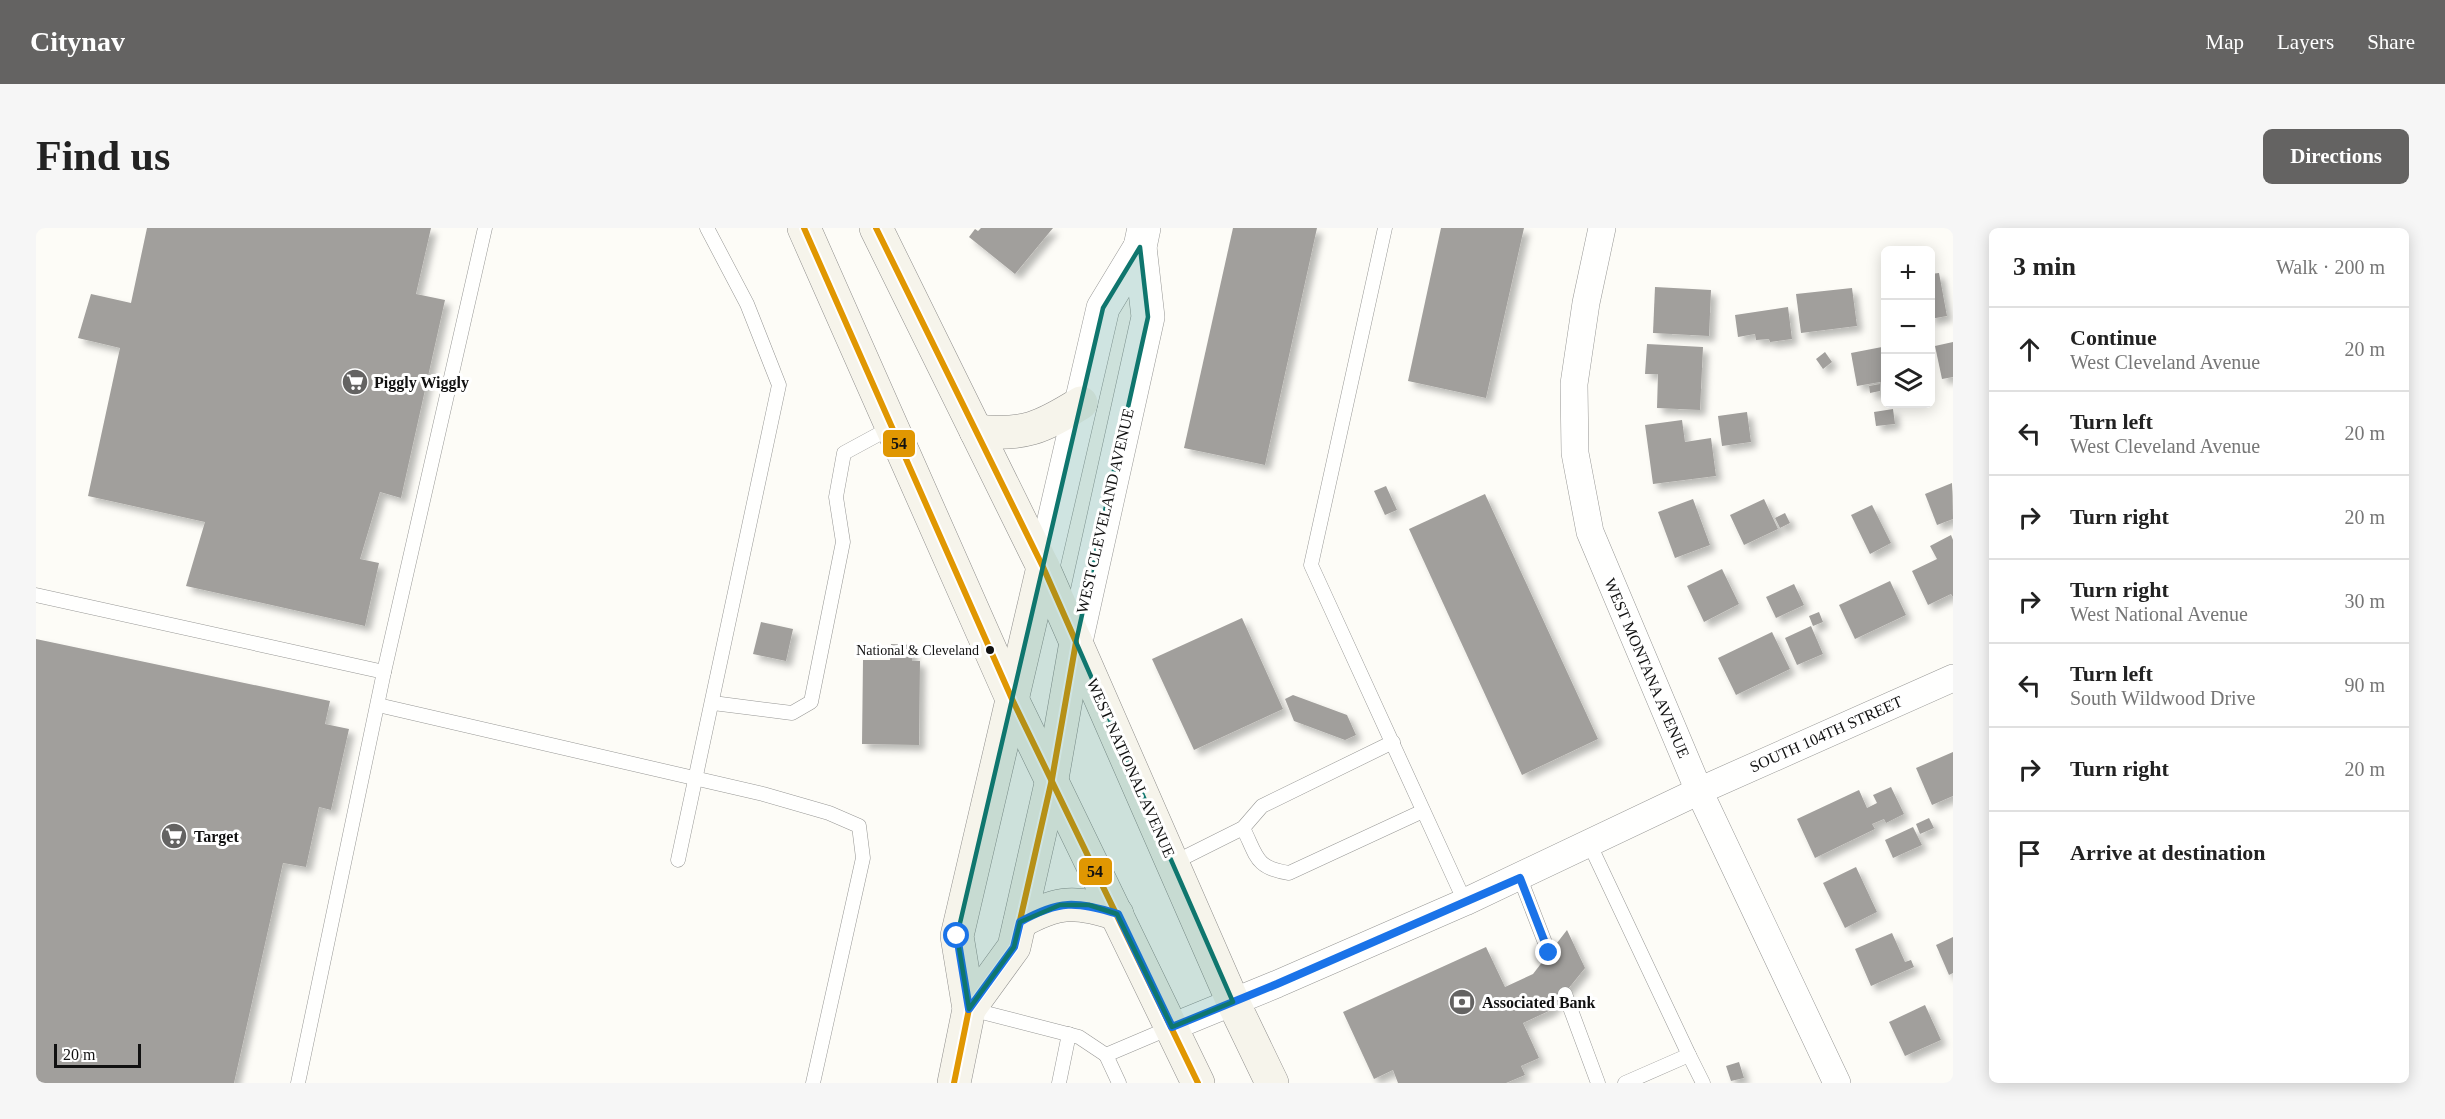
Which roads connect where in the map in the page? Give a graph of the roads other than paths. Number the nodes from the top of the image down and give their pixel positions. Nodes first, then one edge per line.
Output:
1 (485, 228) edge
2 (707, 228) edge
3 (804, 228) edge
4 (876, 228) edge
5 (1384, 228) edge
6 (1602, 228) edge
7 (1142, 237) edge
8 (1081, 403) junction
9 (892, 427) junction
10 (976, 431) junction
11 (1043, 567) junction
12 (36, 595) edge
13 (1076, 642) junction
14 (384, 672) junction
15 (1953, 678) edge
16 (1012, 699) junction
17 (712, 703) junction
18 (378, 705) junction
19 (1393, 742) junction
20 (697, 778) junction
21 (1052, 779) junction
22 (1699, 791) junction
23 (1423, 811) junction
24 (1243, 828) junction
25 (1590, 845) junction
26 (678, 860) dead end
27 (1173, 863) junction
28 (1520, 878) junction
29 (1465, 903) junction
30 (1118, 914) junction
31 (1020, 922) junction
32 (1549, 953) dead end
33 (1565, 994) dead end
34 (1233, 1002) junction
35 (969, 1009) junction
36 (1172, 1027) junction
37 (1069, 1034) junction
38 (1106, 1055) junction
39 (1689, 1055) junction
40 (298, 1083) edge
41 (813, 1083) edge
42 (954, 1083) edge
43 (1059, 1083) edge
44 (1119, 1083) edge
45 (1198, 1083) edge
46 (1272, 1083) edge
47 (1598, 1083) edge
48 (1625, 1083) edge
49 (1703, 1083) edge
50 (1837, 1083) edge

1 - 14 lane
2 - 17 lane
3 - 9 main road
4 - 10 main road, WEST NATIONAL AVENUE
5 - 19 lane
6 - 22 street, WEST MONTANA AVENUE
7 - 8 street, WEST CLEVELAND AVENUE
7 - 13 street, WEST CLEVELAND AVENUE
8 - 10 main road
8 - 11 street, WEST CLEVELAND AVENUE
9 - 16 main road
9 - 17 lane
10 - 11 main road, WEST NATIONAL AVENUE
11 - 13 main road, WEST NATIONAL AVENUE
11 - 16 main road, WEST CLEVELAND AVENUE
12 - 14 lane
13 - 21 main road, WEST CLEVELAND AVENUE
13 - 27 main road, WEST NATIONAL AVENUE
14 - 18 lane
15 - 22 street, SOUTH 104TH STREET
16 - 21 main road
16 - 35 main road, WEST CLEVELAND AVENUE
17 - 20 lane
18 - 20 lane
18 - 40 lane
19 - 23 lane
19 - 24 lane
20 - 26 lane
20 - 41 lane
21 - 30 main road
21 - 31 main road, WEST CLEVELAND AVENUE
22 - 25 street, SOUTH 104TH STREET
22 - 50 street, WEST MONTANA AVENUE
23 - 24 lane
23 - 29 lane
24 - 27 lane
25 - 28 street, SOUTH 104TH STREET
25 - 39 lane
27 - 34 main road, WEST NATIONAL AVENUE
28 - 29 street, SOUTH 104TH STREET
28 - 32 lane
29 - 34 street, SOUTH 104TH STREET
30 - 31 main road
30 - 36 main road
31 - 35 main road, WEST CLEVELAND AVENUE
33 - 47 lane
34 - 36 street, SOUTH 104TH STREET
34 - 46 main road, WEST NATIONAL AVENUE
35 - 37 lane
35 - 42 main road, WEST CLEVELAND AVENUE
36 - 38 lane
36 - 45 main road
37 - 38 lane
37 - 43 lane
38 - 44 lane
39 - 48 lane
39 - 49 lane

